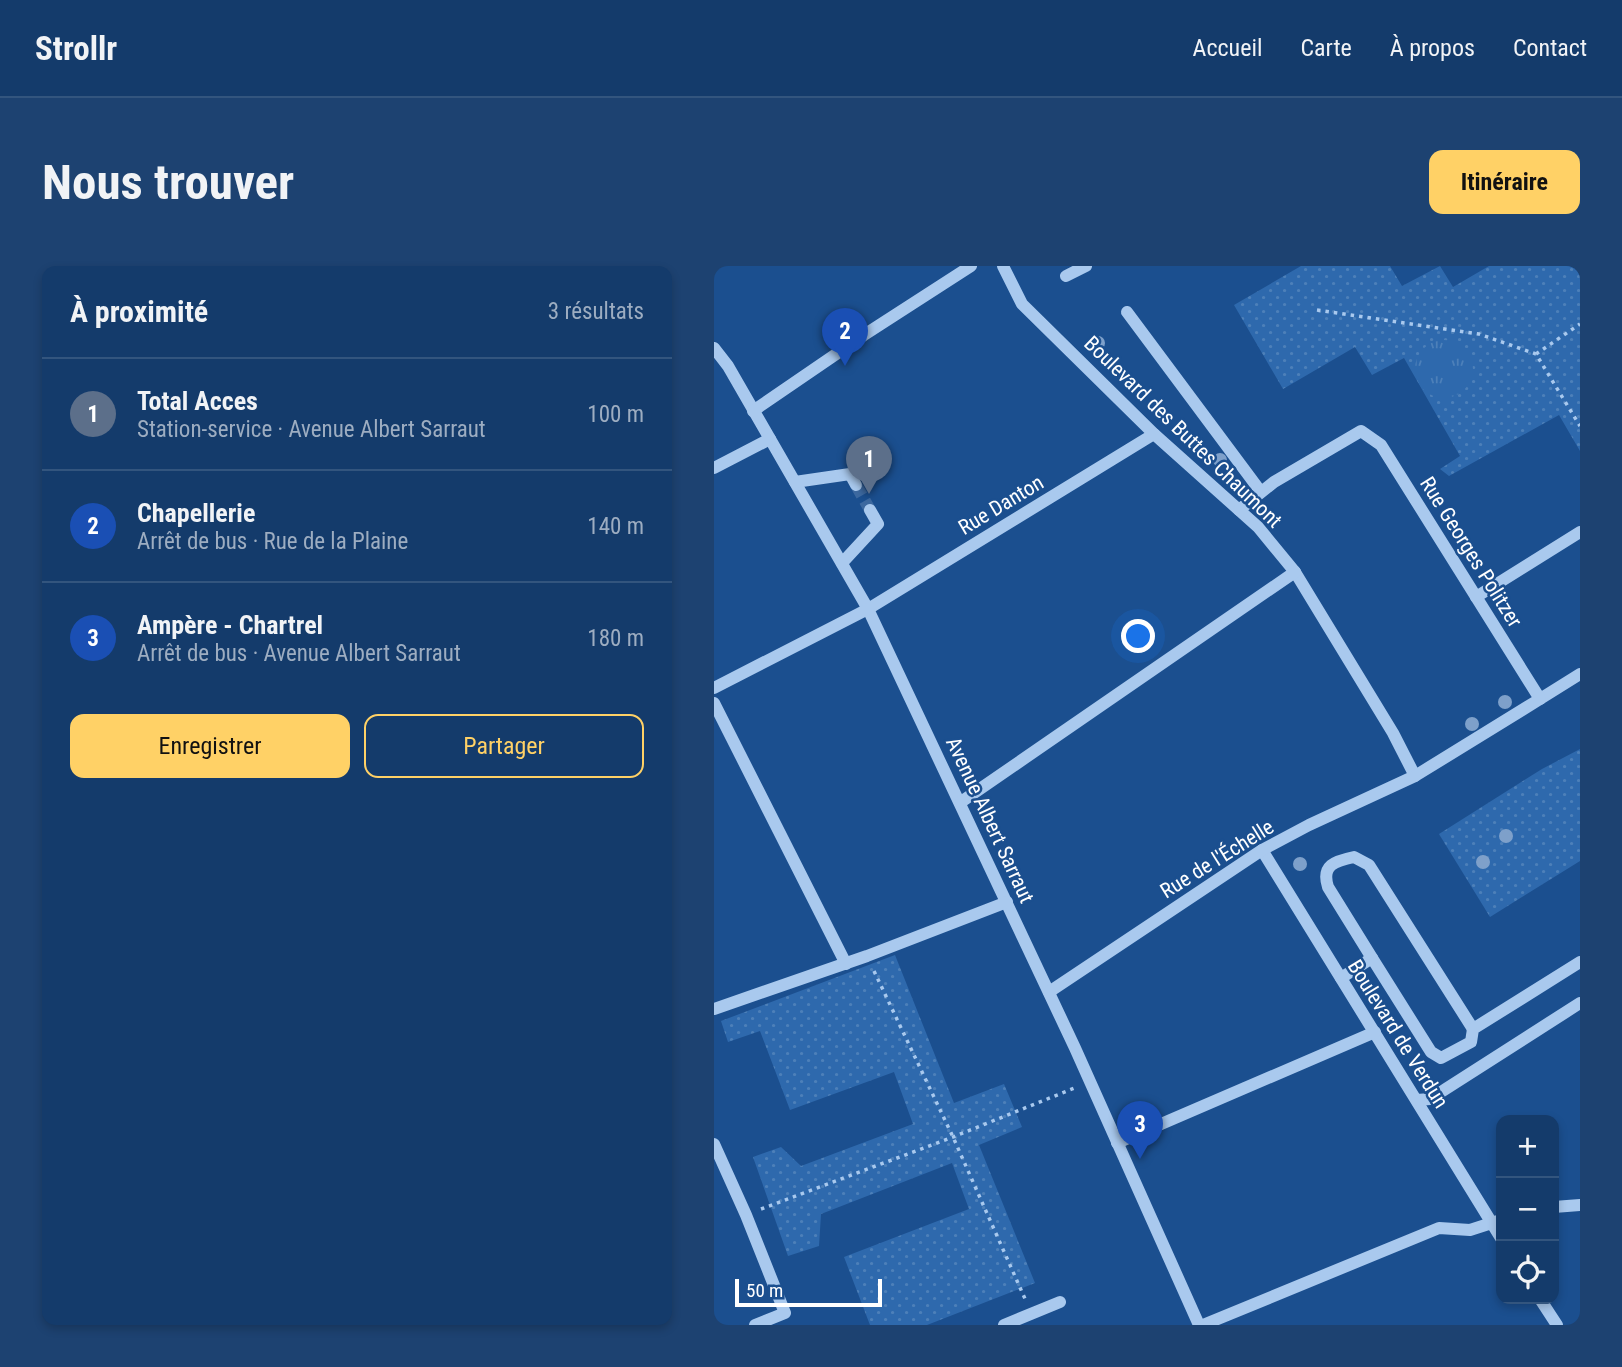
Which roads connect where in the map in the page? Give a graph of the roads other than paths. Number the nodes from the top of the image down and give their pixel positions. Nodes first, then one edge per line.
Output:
1 (971, 266) edge
2 (1003, 266) edge
3 (1086, 266) edge
4 (1066, 276) dead end
5 (1127, 312) dead end
6 (714, 348) edge
7 (754, 411) junction
8 (1154, 434) junction
9 (770, 439) junction
10 (714, 468) edge
11 (795, 482) junction
12 (856, 485) dead end
13 (1261, 492) junction
14 (1239, 509) junction
15 (870, 510) tunnel mouth
16 (1580, 532) edge
17 (842, 563) junction
18 (1294, 572) junction
19 (1476, 597) junction
20 (869, 609) junction
21 (1580, 674) edge
22 (714, 688) edge
23 (1540, 699) junction
24 (714, 703) edge
25 (1415, 776) junction
26 (961, 802) junction
27 (1262, 850) junction
28 (1007, 902) junction
29 (1372, 958) junction
30 (1580, 962) edge
31 (846, 964) junction
32 (1341, 978) junction
33 (1049, 992) junction
34 (1580, 1003) edge
35 (714, 1009) edge
36 (1473, 1029) junction
37 (1375, 1032) junction
38 (1417, 1100) junction
39 (1117, 1143) junction
40 (714, 1144) edge
41 (1580, 1205) edge
42 (1559, 1207) edge
43 (1496, 1220) edge
44 (1496, 1222) edge
45 (1060, 1302) dead end
46 (1543, 1304) edge
47 (788, 1319) edge
48 (755, 1325) edge
49 (1004, 1325) edge
50 (1201, 1325) edge
51 (1557, 1325) edge

1 - 7 street
2 - 8 street, Boulevard des Buttes Chaumont
3 - 4 street
5 - 13 street
6 - 7 street, Avenue Albert Sarraut
7 - 9 street, Avenue Albert Sarraut
8 - 14 street, Boulevard des Buttes Chaumont
8 - 20 street, Rue Danton
9 - 10 street
9 - 11 street, Avenue Albert Sarraut
11 - 12 street
11 - 17 street, Avenue Albert Sarraut
13 - 14 street, Rue Georges Politzer
13 - 19 street, Rue Georges Politzer
14 - 18 street, Boulevard des Buttes Chaumont
15 - 17 street
16 - 19 street
17 - 20 street, Avenue Albert Sarraut
18 - 25 street, Boulevard des Buttes Chaumont
18 - 26 street
19 - 23 street, Rue Georges Politzer
20 - 22 street, Rue Danton
20 - 26 street, Avenue Albert Sarraut
21 - 23 street
23 - 25 street
24 - 31 street
25 - 27 street, Rue de l'Échelle
26 - 28 street, Avenue Albert Sarraut
27 - 32 street, Boulevard de Verdun
27 - 33 street, Rue de l'Échelle
28 - 31 street
28 - 33 street, Avenue Albert Sarraut
29 - 32 street
29 - 36 street
29 - 36 street
30 - 36 street
31 - 35 street
32 - 37 street, Boulevard de Verdun
33 - 39 street, Avenue Albert Sarraut
34 - 38 street
37 - 38 street, Boulevard de Verdun
37 - 39 street
38 - 43 street, Boulevard de Verdun
39 - 50 street, Avenue Albert Sarraut
40 - 47 street
41 - 42 street
44 - 50 street
45 - 49 street
46 - 51 street
47 - 48 street

